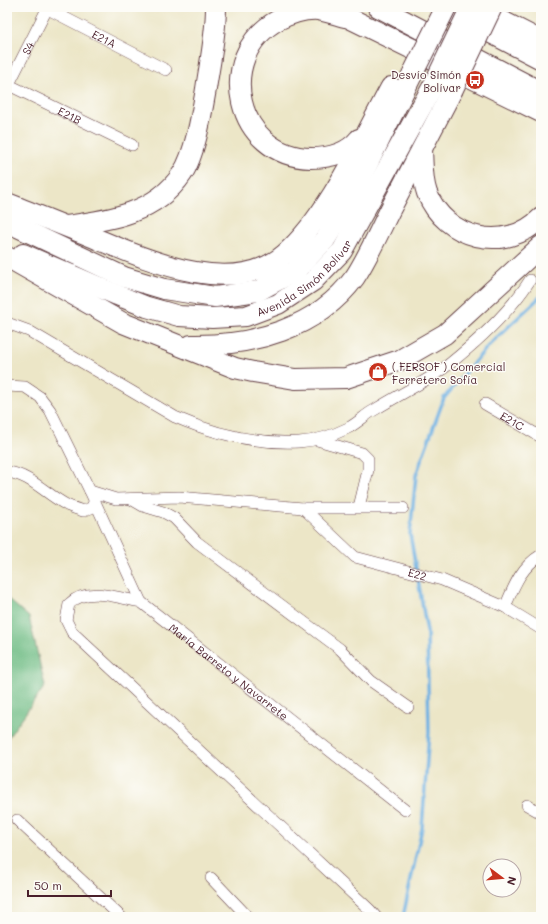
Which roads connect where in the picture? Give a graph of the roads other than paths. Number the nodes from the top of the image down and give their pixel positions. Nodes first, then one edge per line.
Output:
1 (216, 7) edge
2 (378, 7) edge
3 (432, 7) edge
4 (441, 7) edge
5 (446, 7) edge
6 (471, 7) edge
7 (475, 7) edge
8 (492, 7) edge
9 (46, 8) edge
10 (337, 12) edge
11 (539, 40) edge
12 (541, 59) edge
13 (166, 70) dead end
14 (407, 70) junction
15 (8, 86) edge
16 (443, 88) junction
17 (537, 104) edge
18 (541, 122) edge
19 (369, 126) junction
20 (132, 145) dead end
21 (422, 150) junction
22 (7, 203) edge
23 (541, 218) edge
24 (7, 222) edge
25 (65, 226) junction
26 (541, 246) edge
27 (7, 247) edge
28 (7, 257) edge
29 (530, 280) dead end
30 (7, 323) edge
31 (177, 345) junction
32 (7, 386) edge
33 (485, 404) dead end
34 (541, 437) edge
35 (314, 439) junction
36 (7, 472) edge
37 (93, 496) junction
38 (131, 499) junction
39 (303, 508) junction
40 (358, 508) junction
41 (403, 508) dead end
42 (541, 555) edge
43 (141, 602) junction
44 (505, 607) junction
45 (541, 628) edge
46 (408, 707) dead end
47 (527, 805) dead end
48 (405, 810) dead end
49 (541, 813) edge
50 (17, 820) dead end
51 (211, 878) dead end
52 (121, 917) edge
53 (248, 917) edge
54 (376, 917) edge

1 - 25 highway
2 - 17 highway
3 - 14 highway
4 - 12 highway
5 - 14 highway, Avenida Simón Bolívar, bridge
6 - 16 highway, Avenida Simón Bolívar, bridge
7 - 11 highway
8 - 16 highway, bridge
9 - 13 street, E21A
9 - 15 street, S4
10 - 17 highway
10 - 19 highway
14 - 19 highway
14 - 24 highway, Avenida Simón Bolívar
15 - 20 street, E21B
16 - 21 highway
16 - 27 highway, Avenida Simón Bolívar
17 - 18 highway
19 - 25 highway
21 - 23 highway
21 - 31 highway
22 - 25 highway
26 - 31 highway
28 - 31 highway
29 - 35 street
30 - 35 street
32 - 37 street, María Barreto y Navarrete
33 - 34 street, E21C
35 - 40 street
36 - 37 street
37 - 38 street
37 - 43 street, María Barreto y Navarrete
38 - 39 street
38 - 46 street
39 - 40 street
39 - 44 street, E22
40 - 41 street
42 - 44 street
43 - 48 street, María Barreto y Navarrete
43 - 54 street
44 - 45 street, E22
47 - 49 street
50 - 52 street
51 - 53 street

